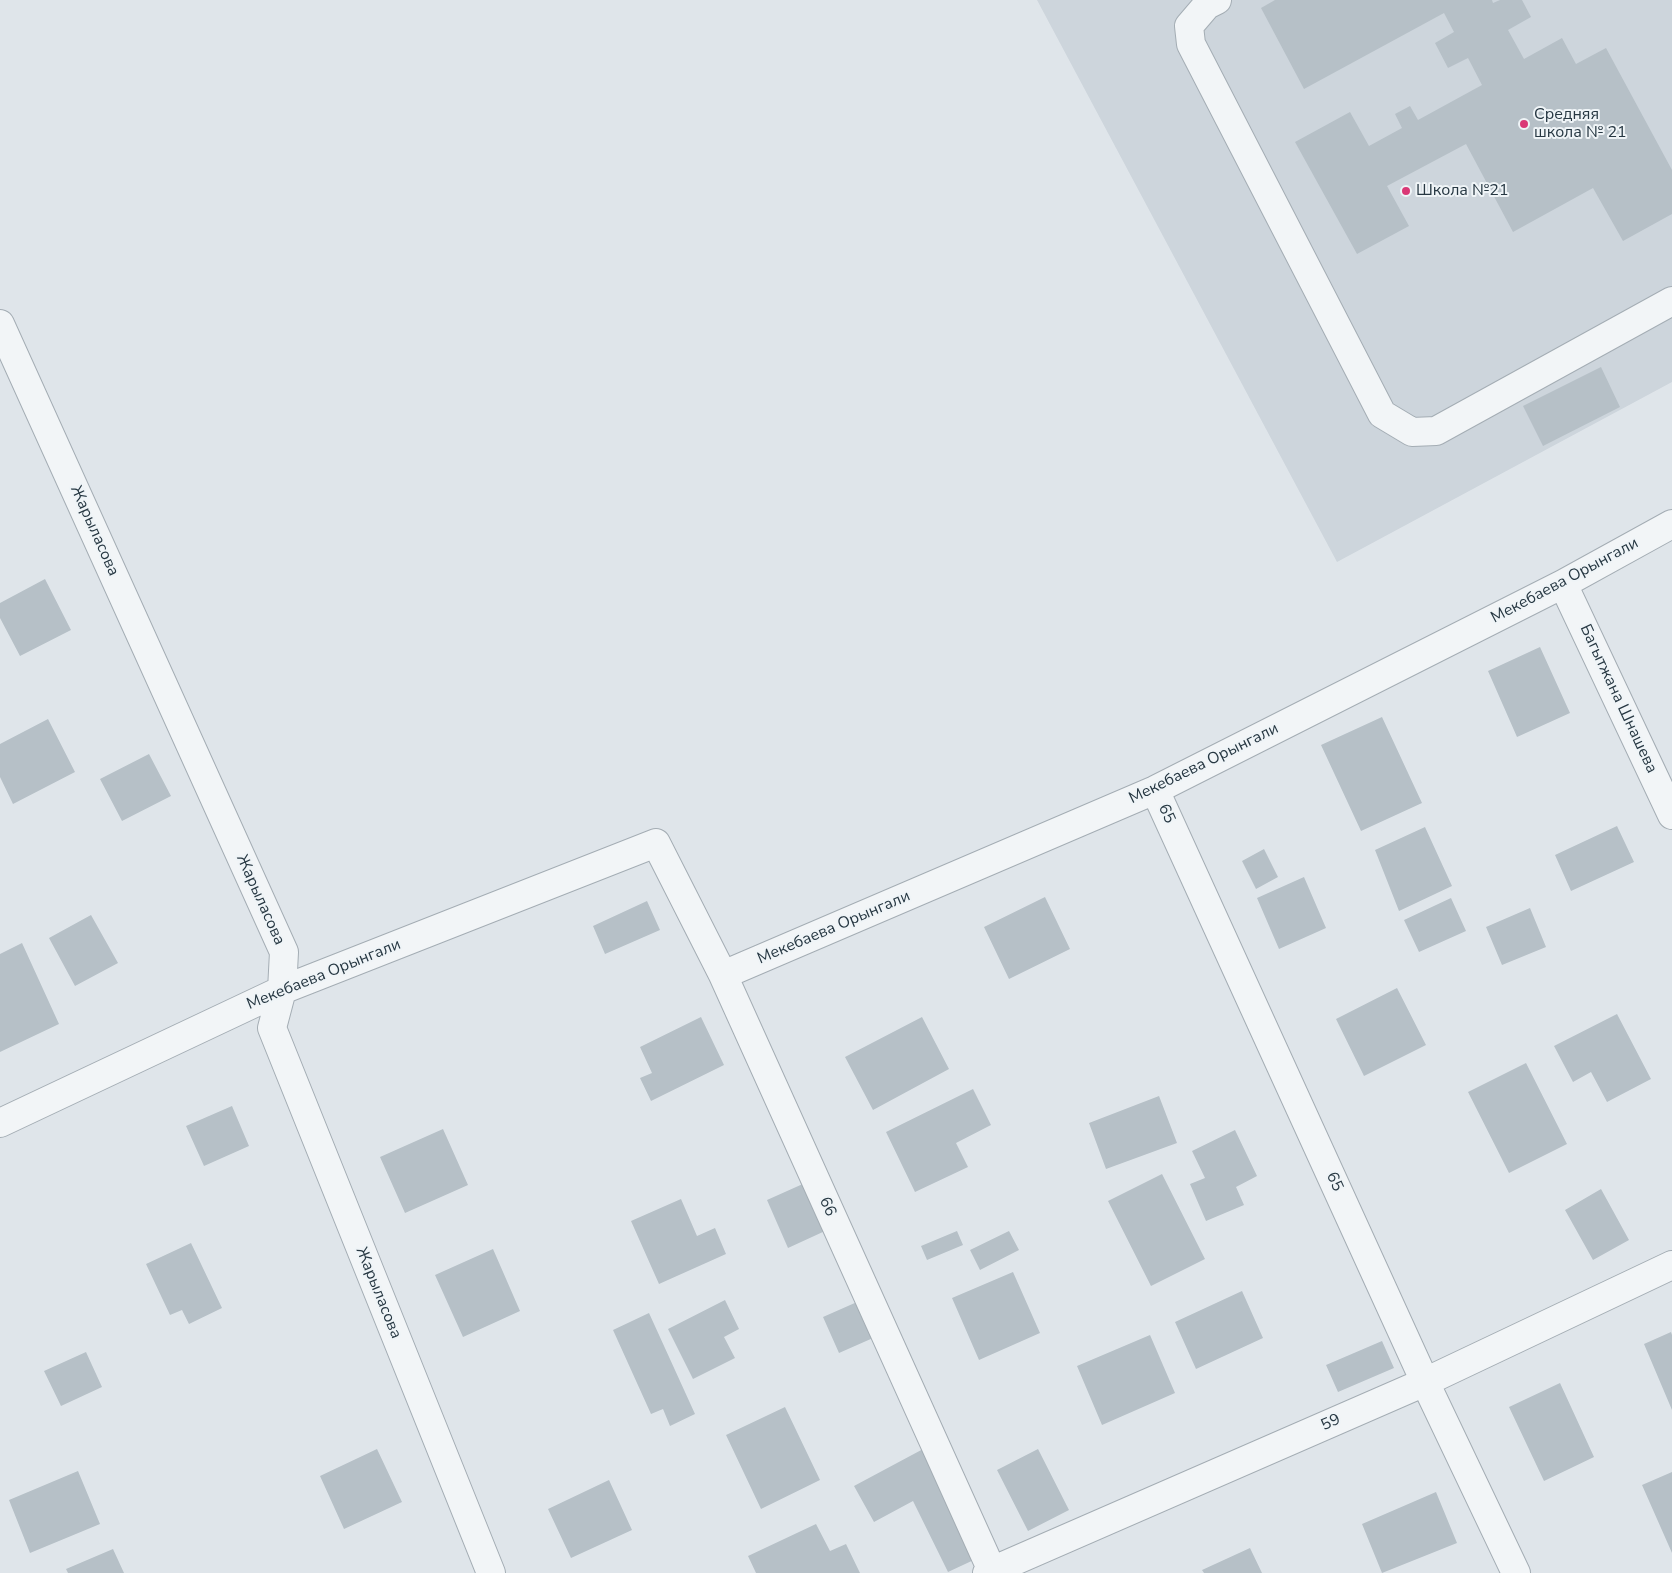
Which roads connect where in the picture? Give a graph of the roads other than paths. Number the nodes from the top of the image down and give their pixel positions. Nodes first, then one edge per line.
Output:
1 (1217, 0) edge
2 (1672, 301) edge
3 (0, 324) edge
4 (1672, 524) edge
5 (1563, 584) junction
6 (1155, 790) junction
7 (1672, 815) edge
8 (656, 843) joint
9 (723, 975) junction
10 (282, 990) junction
11 (0, 1123) edge
12 (1672, 1265) edge
13 (1425, 1382) junction
14 (991, 1572) edge
15 (492, 1573) edge
16 (1516, 1573) edge

1 - 2 street
3 - 10 street, Жарыласова
4 - 5 street, Мекебаева Орынгали
5 - 6 street, Мекебаева Орынгали
5 - 7 street, Багытжана Шнашева
6 - 9 street, Мекебаева Орынгали
6 - 13 street, 65
8 - 9 street, 66
8 - 10 street, Мекебаева Орынгали
9 - 14 street, 66
10 - 11 street, Мекебаева Орынгали
10 - 15 street, Жарыласова
12 - 13 street, 59
13 - 14 street, 59
13 - 16 street, 65

